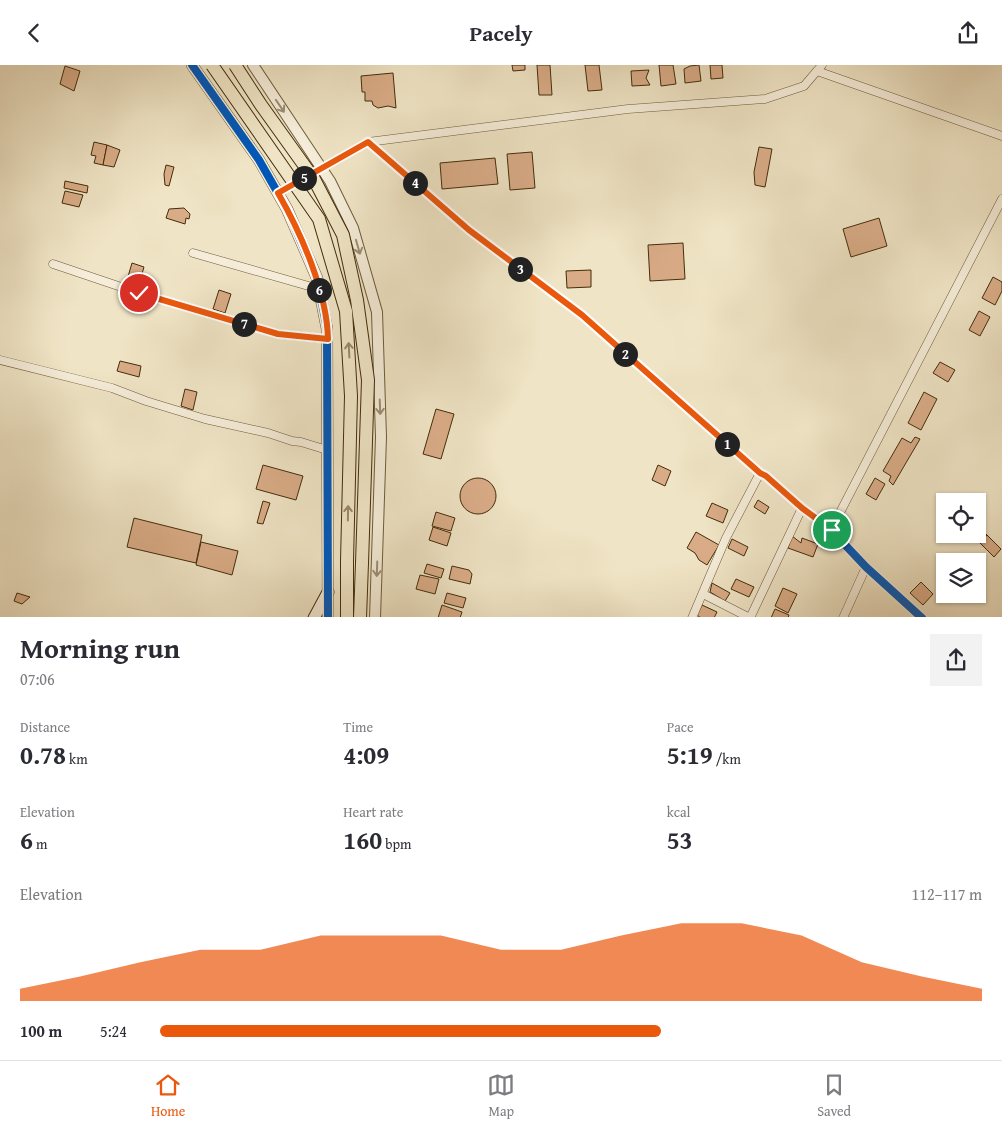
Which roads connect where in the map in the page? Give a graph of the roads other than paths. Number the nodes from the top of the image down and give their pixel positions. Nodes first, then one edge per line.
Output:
1 (192, 65) edge
2 (212, 65) edge
3 (234, 65) edge
4 (253, 65) edge
5 (819, 68) edge
6 (1002, 136) edge
7 (368, 142) junction
8 (322, 168) junction
9 (278, 193) junction
10 (1002, 199) edge
11 (193, 253) dead end
12 (53, 264) dead end
13 (319, 288) junction
14 (328, 339) junction
15 (0, 359) edge
16 (328, 450) junction
17 (760, 473) junction
18 (802, 508) junction
19 (832, 530) junction
20 (866, 567) junction
21 (328, 593) junction
22 (703, 594) junction
23 (314, 617) edge
24 (328, 617) edge
25 (347, 617) edge
26 (360, 617) edge
27 (375, 617) edge
28 (692, 617) edge
29 (750, 617) edge
30 (843, 617) edge
31 (922, 617) edge

1 - 9 street
25 -> 2 highway, bridge
3 - 26 highway, bridge
4 -> 8 street
5 - 6 street
5 - 7 street
7 - 8 street
7 - 17 street
8 - 9 street
8 -> 27 street
9 - 13 street
10 - 19 street
11 - 13 street
12 - 14 street
13 - 14 street
14 - 16 street
15 - 16 street
16 - 21 street
17 - 18 street
17 - 22 street
18 - 19 street
18 - 29 street
19 - 20 street
20 - 30 street
20 - 31 street
21 - 23 main road
21 - 24 street
22 - 28 street
22 - 29 street

